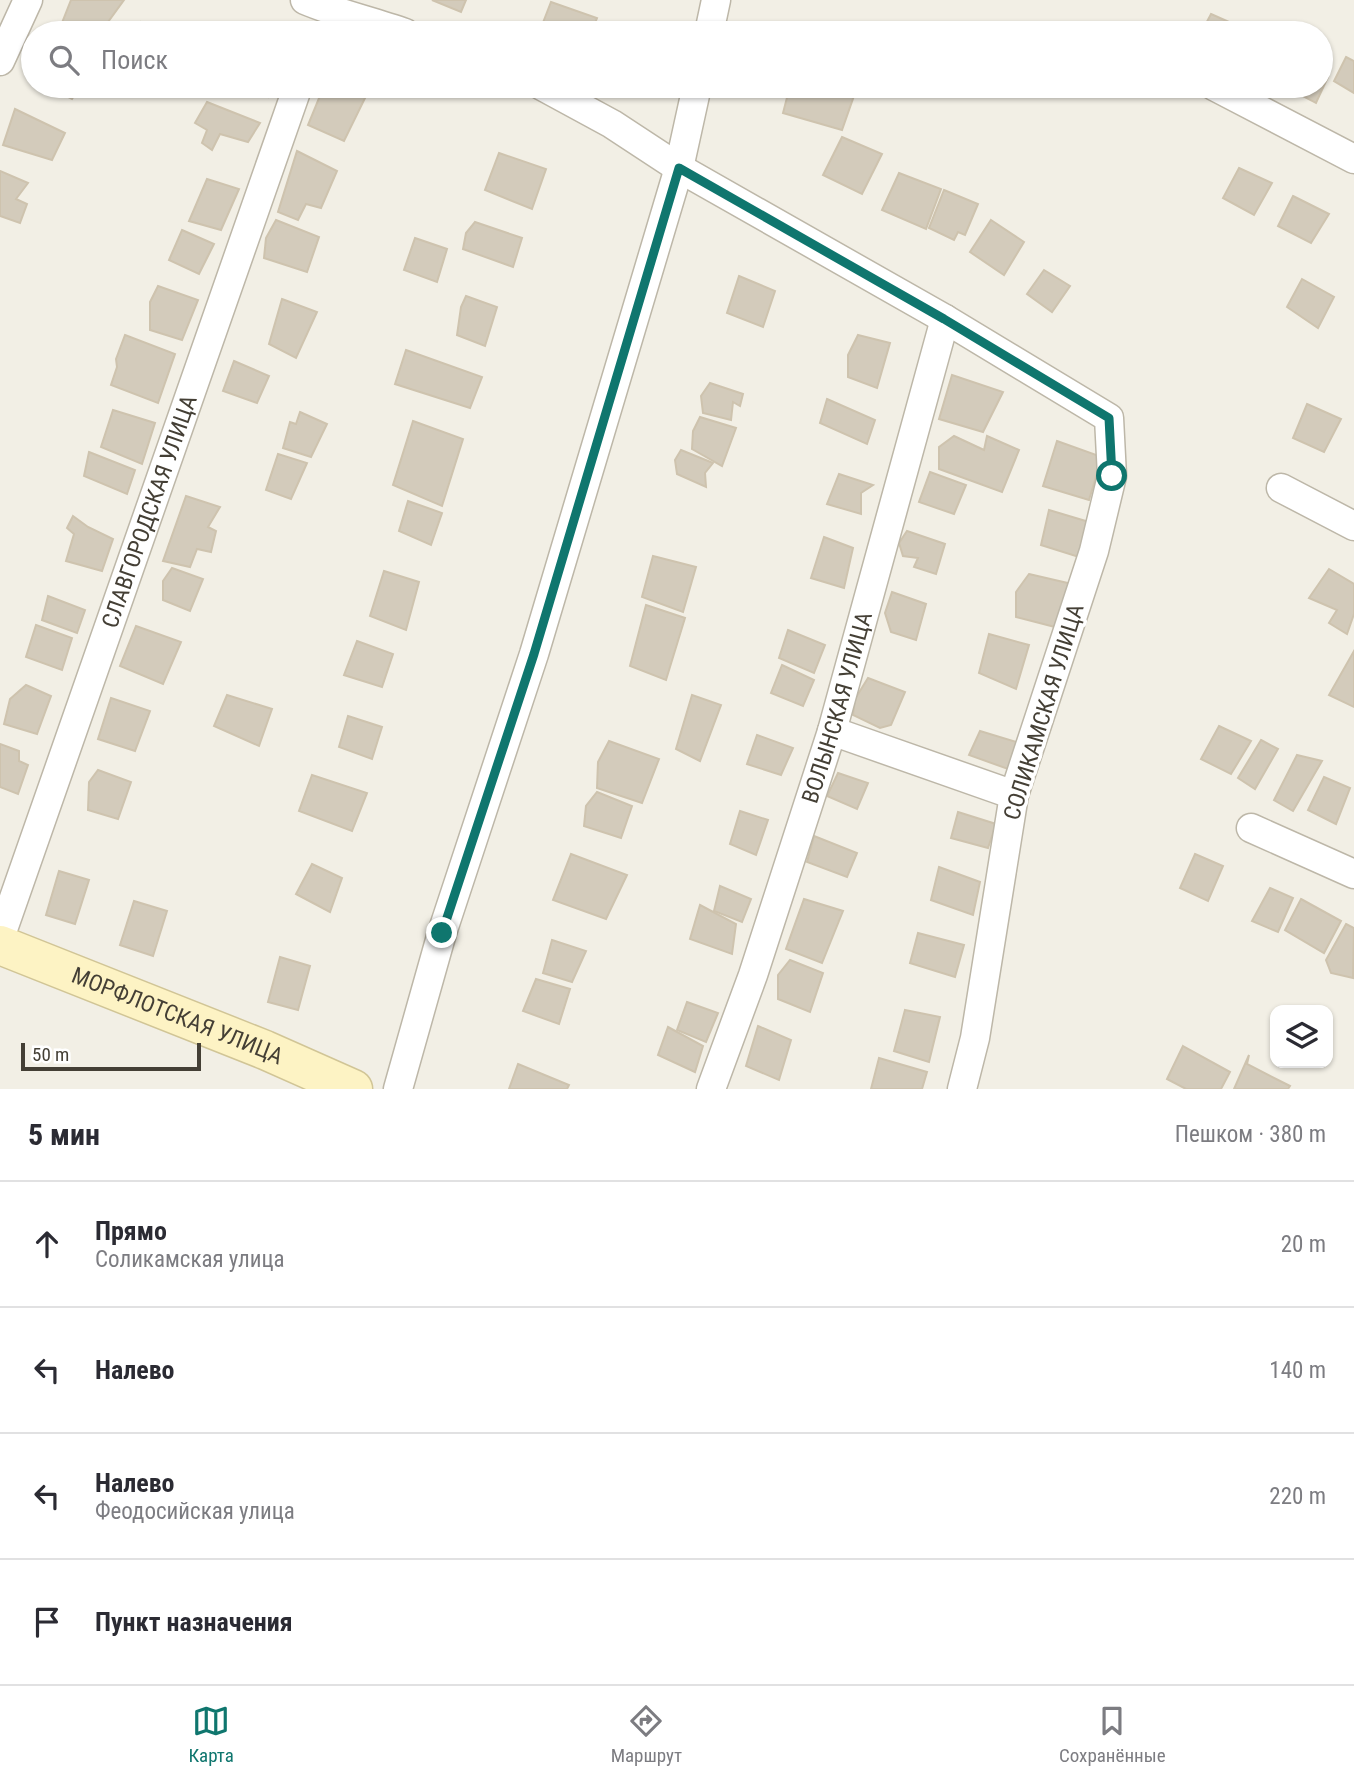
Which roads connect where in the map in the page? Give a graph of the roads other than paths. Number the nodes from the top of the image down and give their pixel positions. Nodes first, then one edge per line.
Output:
1 (28, 0) edge
2 (716, 0) edge
3 (316, 14) edge
4 (374, 21) edge
5 (712, 21) edge
6 (0, 61) edge
7 (294, 98) edge
8 (564, 98) edge
9 (694, 98) edge
10 (1237, 98) edge
11 (1354, 159) edge
12 (679, 168) junction
13 (944, 319) junction
14 (1282, 488) dead end
15 (1354, 526) edge
16 (832, 731) junction
17 (1014, 795) junction
18 (1251, 828) dead end
19 (1354, 874) edge
20 (0, 938) edge
21 (0, 945) edge
22 (341, 1086) edge
23 (398, 1089) edge
24 (711, 1089) edge
25 (962, 1089) edge

1 - 6 street
2 - 5 street
3 - 4 street
7 - 20 street, СЛАВГОРОДСКАЯ УЛИЦА
8 - 12 street
9 - 12 street
10 - 11 street
12 - 13 street
12 - 23 street
13 - 16 street, ВОЛЫНСКАЯ УЛИЦА
13 - 17 street, СОЛИКАМСКАЯ УЛИЦА
14 - 15 street
16 - 17 street
16 - 24 street, ВОЛЫНСКАЯ УЛИЦА
17 - 25 street, СОЛИКАМСКАЯ УЛИЦА
18 - 19 street
21 - 22 street, МОРФЛОТСКАЯ УЛИЦА

